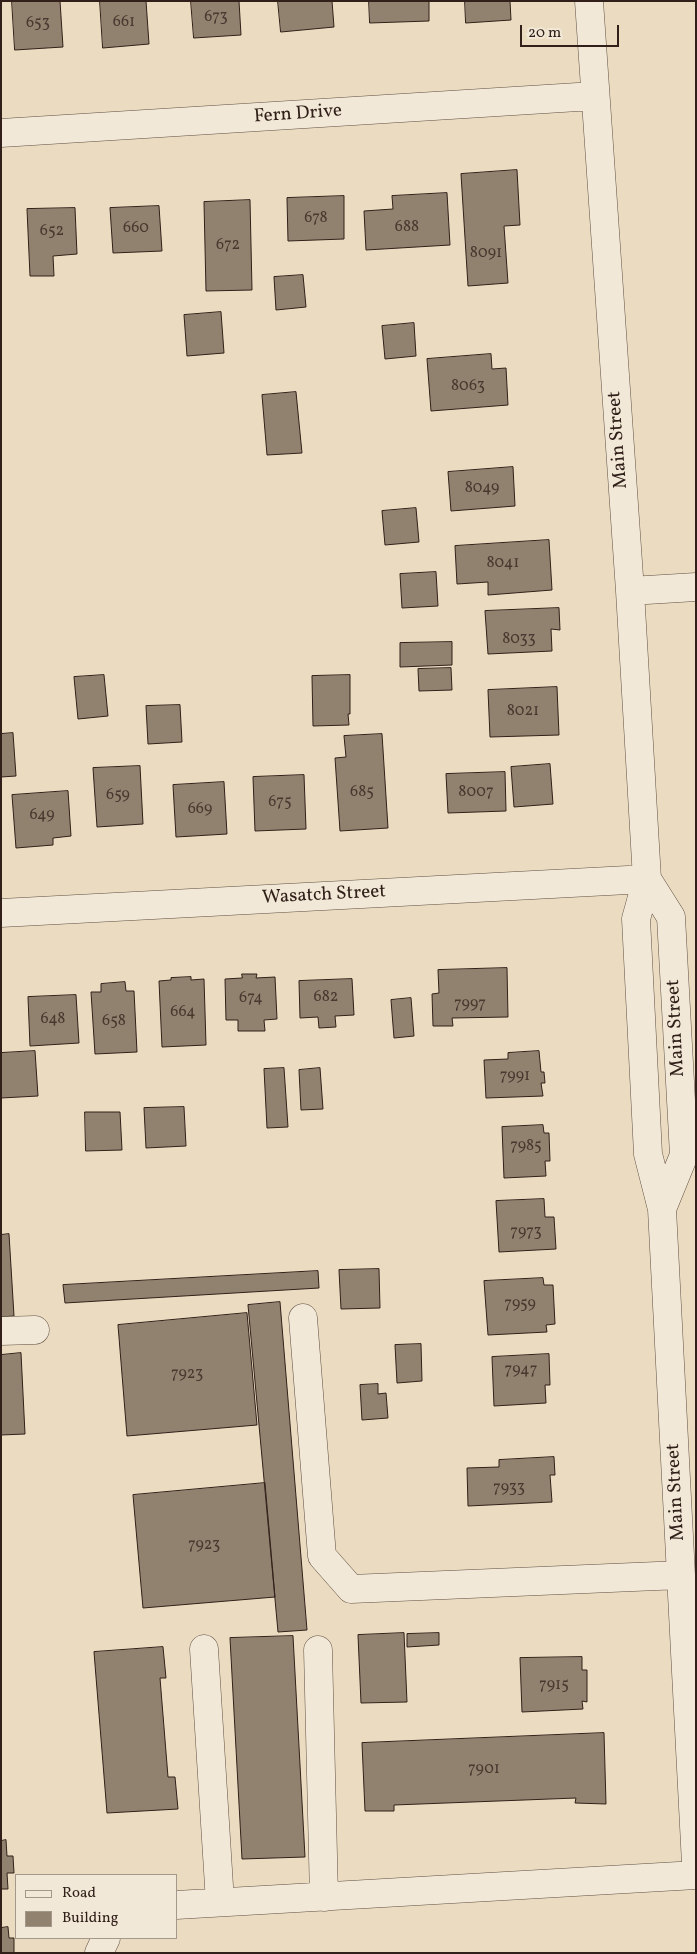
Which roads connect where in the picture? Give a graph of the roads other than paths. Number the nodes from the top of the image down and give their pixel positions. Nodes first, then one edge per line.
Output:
1 (589, 1) edge
2 (594, 96) junction
3 (1, 133) edge
4 (696, 587) edge
5 (630, 591) junction
6 (648, 879) junction
7 (1, 913) edge
8 (688, 1071) edge
9 (662, 1209) junction
10 (303, 1318) dead end
11 (35, 1330) dead end
12 (1, 1331) edge
13 (684, 1386) edge
14 (681, 1575) junction
15 (204, 1649) dead end
16 (318, 1650) dead end
17 (694, 1799) edge
18 (696, 1864) edge
19 (696, 1875) edge
20 (324, 1896) junction
21 (220, 1902) junction
22 (178, 1904) edge
23 (106, 1939) edge
24 (99, 1953) edge

1 - 2 street, Main Street
2 - 3 street, Fern Drive
2 - 5 street, Main Street
4 - 5 street
5 - 6 street, Main Street
6 - 7 street, Wasatch Street
6 - 8 street, Main Street
6 - 9 street, Main Street
8 - 9 street, Main Street
9 - 13 street, Main Street
10 - 14 street
11 - 12 street
13 - 14 street, Main Street
14 - 17 street, Main Street
15 - 21 street
16 - 20 street
17 - 18 street, Main Street
19 - 20 street
20 - 21 street
21 - 22 street
23 - 24 street

